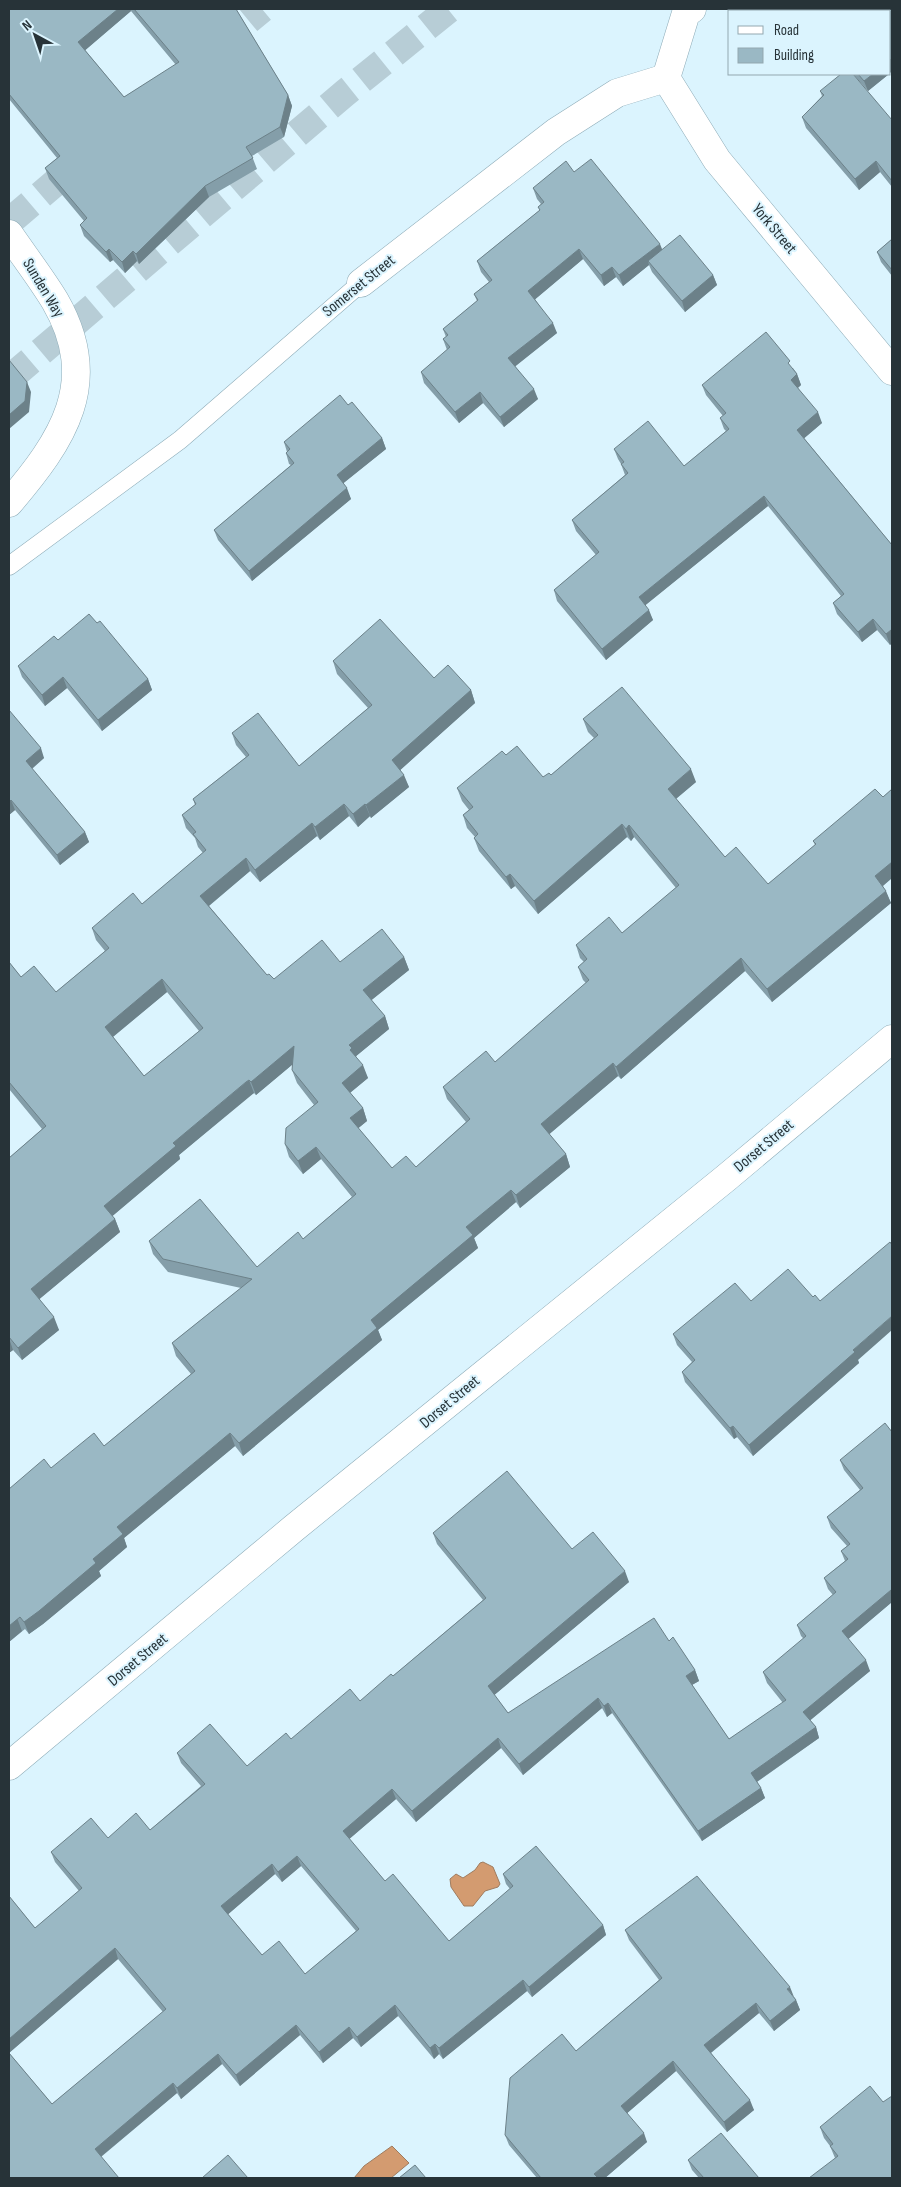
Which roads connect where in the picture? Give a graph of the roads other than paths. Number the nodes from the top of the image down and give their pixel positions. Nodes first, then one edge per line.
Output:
1 (692, 9) edge
2 (666, 78) junction
3 (9, 234) edge
4 (361, 283) joint
5 (892, 371) edge
6 (9, 503) edge
7 (9, 566) edge
8 (892, 1039) edge
9 (9, 1766) edge

1 - 2 street
2 - 4 street, Somerset Street
2 - 5 street, York Street
3 - 6 street, Sunden Way
4 - 7 lane, Somerset Street
8 - 9 street, Dorset Street

